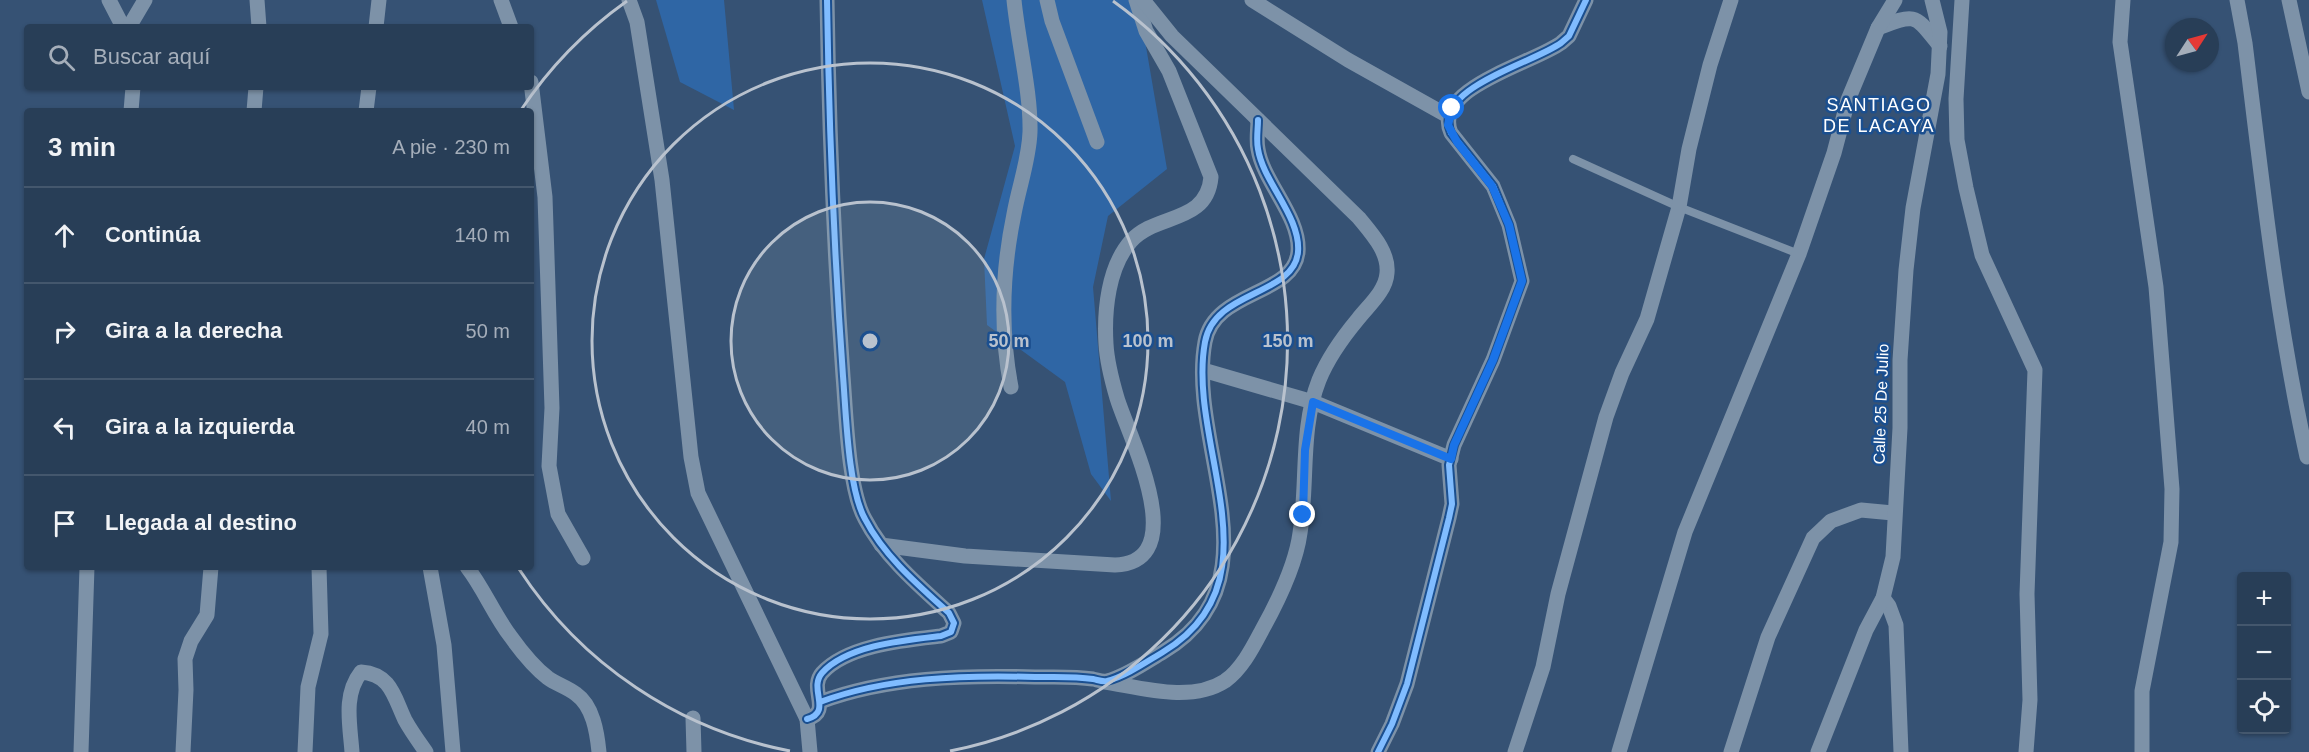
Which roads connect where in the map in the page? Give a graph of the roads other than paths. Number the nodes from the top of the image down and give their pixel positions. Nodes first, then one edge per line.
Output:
1 (109, 0) edge
2 (145, 0) edge
3 (257, 0) edge
4 (378, 0) edge
5 (501, 0) edge
6 (629, 0) edge
7 (826, 0) edge
8 (1014, 0) edge
9 (1047, 0) edge
10 (1136, 0) edge
11 (1143, 0) edge
12 (1252, 0) edge
13 (1586, 0) edge
14 (1731, 0) edge
15 (1894, 0) edge
16 (1932, 0) edge
17 (1962, 0) edge
18 (2123, 0) edge
19 (2237, 0) edge
20 (2289, 0) edge
21 (121, 24) edge
22 (131, 24) edge
23 (259, 24) edge
24 (376, 24) edge
25 (510, 24) edge
26 (1878, 28) junction
27 (1940, 46) junction
28 (132, 90) edge
29 (256, 90) edge
30 (369, 90) edge
31 (532, 90) edge
32 (2309, 92) edge
33 (1956, 99) junction
34 (1935, 100) junction
35 (131, 108) edge
36 (254, 108) edge
37 (366, 108) edge
38 (1448, 116) junction
39 (1258, 120) junction
40 (1097, 142) dead end
41 (1573, 159) dead end
42 (1679, 207) junction
43 (1799, 254) junction
44 (1203, 370) junction
45 (1011, 387) dead end
46 (1313, 402) junction
47 (2307, 457) dead end
48 (1451, 459) junction
49 (1893, 513) junction
50 (881, 545) junction
51 (583, 558) dead end
52 (87, 570) edge
53 (211, 570) edge
54 (319, 570) edge
55 (431, 570) edge
56 (469, 570) edge
57 (1883, 598) junction
58 (1105, 682) junction
59 (819, 702) junction
60 (693, 718) dead end
61 (807, 719) junction
62 (81, 752) edge
63 (183, 752) edge
64 (305, 752) edge
65 (352, 752) edge
66 (426, 752) edge
67 (453, 752) edge
68 (599, 752) edge
69 (694, 752) edge
70 (810, 752) edge
71 (1378, 752) edge
72 (1515, 752) edge
73 (1619, 752) edge
74 (1731, 752) edge
75 (1818, 752) edge
76 (1901, 752) edge
77 (2026, 752) edge
78 (2142, 752) edge

1 - 21 street
2 - 22 street
3 - 23 street
4 - 24 street
5 - 25 street
6 - 61 street
7 - 50 street
8 - 45 street
9 - 40 street
10 - 50 street
11 - 39 street
12 - 38 street
13 - 38 street
14 - 42 street
15 - 26 street
16 - 27 street, Calle 25 De Julio
17 - 33 street
18 - 78 street
19 - 47 street
20 - 32 street
26 - 27 street
26 - 43 street
27 - 34 street, Calle 25 De Julio
28 - 35 street
29 - 36 street
30 - 37 street
31 - 51 street
33 - 34 street
33 - 77 street
34 - 49 street, Calle 25 De Julio
38 - 48 street
39 - 44 street
39 - 46 street
41 - 42 lane
42 - 43 lane
42 - 72 street
43 - 73 street
44 - 46 street
44 - 58 street
46 - 48 street
46 - 58 street
48 - 71 street
49 - 57 street, Calle 25 De Julio
49 - 74 street
50 - 59 street
52 - 62 street
53 - 63 street
54 - 64 street
55 - 67 street
56 - 68 street
57 - 75 street, Calle 25 De Julio
57 - 76 street
58 - 59 street
59 - 61 street
60 - 69 street
61 - 70 street
65 - 66 street

